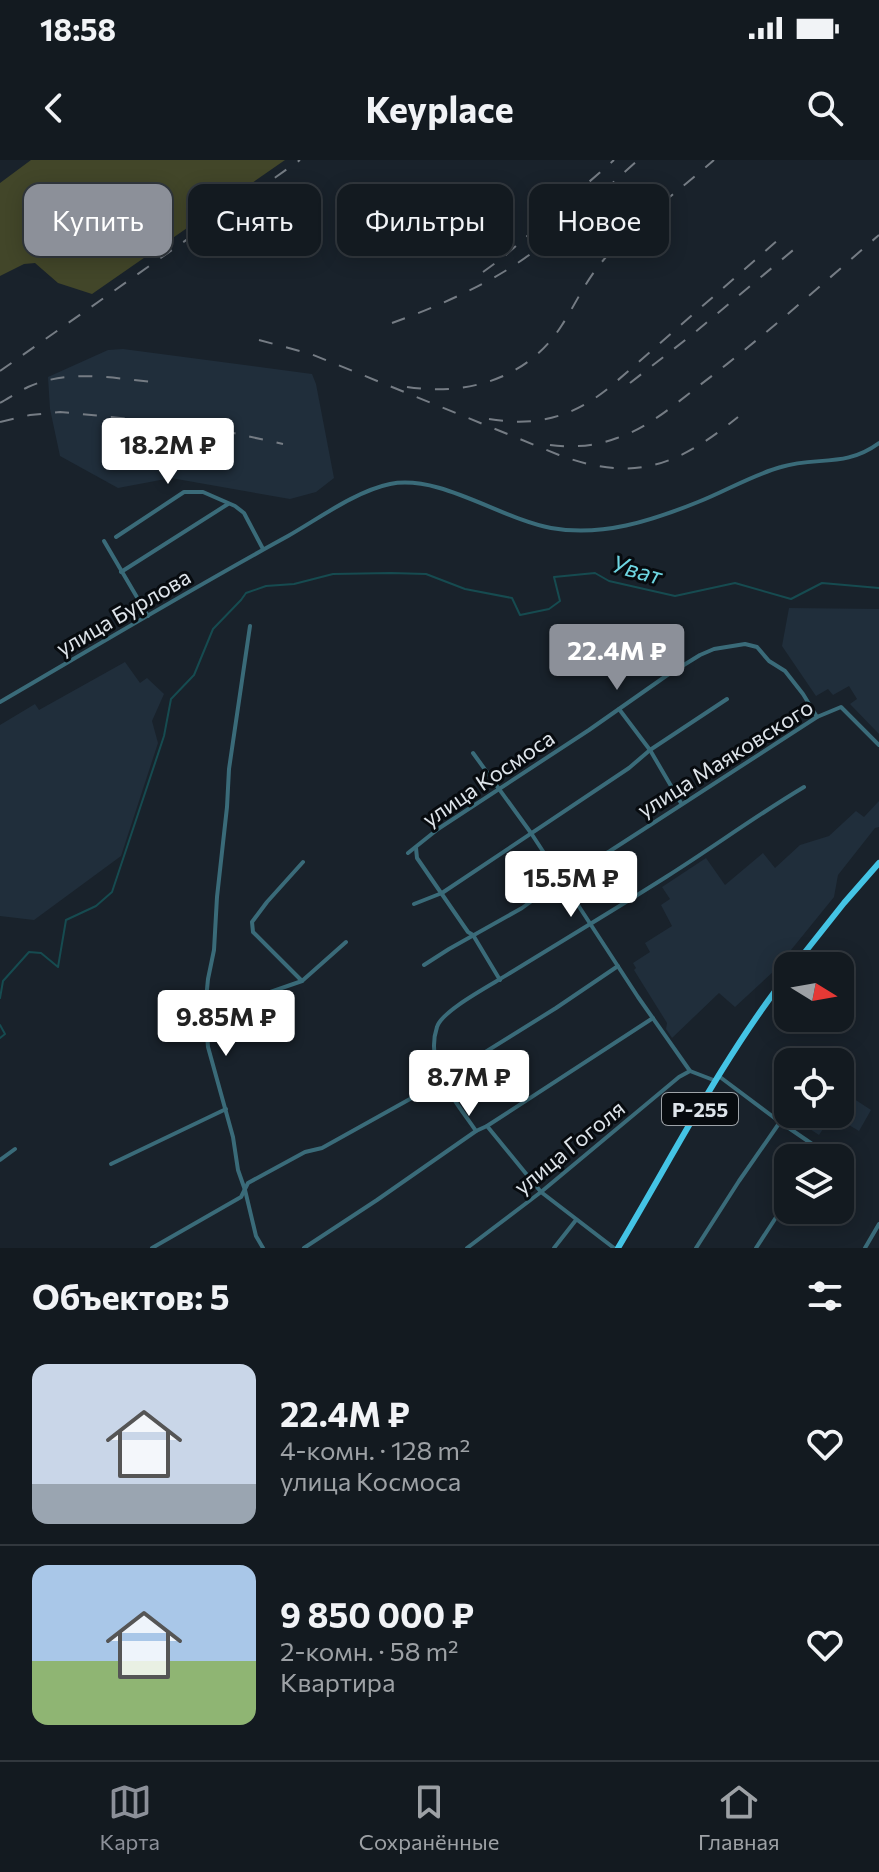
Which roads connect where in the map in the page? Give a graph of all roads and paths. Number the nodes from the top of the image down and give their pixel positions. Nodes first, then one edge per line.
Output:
1 (879, 443) edge
2 (228, 504) junction
3 (116, 537) dead end
4 (104, 541) dead end
5 (263, 549) junction
6 (121, 572) junction
7 (148, 616) junction
8 (250, 626) dead end
9 (727, 699) dead end
10 (0, 702) edge
11 (618, 708) junction
12 (817, 717) junction
13 (879, 745) edge
14 (650, 750) junction
15 (473, 753) dead end
16 (804, 787) dead end
17 (500, 789) junction
18 (681, 803) junction
19 (531, 833) junction
20 (416, 848) junction
21 (408, 853) dead end
22 (303, 862) dead end
23 (879, 863) edge
24 (562, 879) junction
25 (442, 893) junction
26 (414, 904) dead end
27 (591, 923) junction
28 (473, 935) junction
29 (346, 942) dead end
30 (805, 952) edge
31 (424, 965) dead end
32 (618, 966) junction
33 (500, 980) junction
34 (302, 981) junction
35 (774, 993) edge
36 (205, 1012) junction
37 (653, 1018) junction
38 (690, 1071) junction
39 (441, 1078) junction
40 (718, 1079) junction
41 (226, 1109) junction
42 (774, 1118) edge
43 (487, 1126) junction
44 (776, 1128) edge
45 (789, 1128) edge
46 (476, 1131) junction
47 (812, 1144) edge
48 (15, 1149) dead end
49 (0, 1160) edge
50 (111, 1164) dead end
51 (245, 1190) junction
52 (541, 1192) junction
53 (576, 1220) junction
54 (774, 1220) edge
55 (879, 1224) edge
56 (152, 1248) edge
57 (263, 1248) edge
58 (304, 1248) edge
59 (467, 1248) edge
60 (554, 1248) edge
61 (616, 1248) edge
62 (696, 1248) edge
63 (756, 1248) edge
64 (865, 1248) edge

1 - 5 street, улица Бурлова
2 - 3 street
2 - 5 street
2 - 6 street
4 - 6 street
5 - 7 street, улица Бурлова
6 - 7 street
7 - 10 street, улица Бурлова
8 - 36 street
9 - 14 street
11 - 12 street, улица Космоса
11 - 14 street
11 - 17 street, улица Космоса
12 - 13 street, улица Маяковского
12 - 18 street, улица Маяковского
14 - 18 street
14 - 19 street
15 - 17 street
16 - 27 street
17 - 19 street
17 - 20 street, улица Космоса
18 - 24 street, улица Маяковского
19 - 24 street
19 - 25 street
20 - 21 street, улица Космоса
20 - 25 street
22 - 34 street
23 - 30 highway
24 - 27 street
24 - 28 street, улица Маяковского
25 - 26 street
25 - 28 street
27 - 32 street
27 - 33 street
28 - 31 street, улица Маяковского
28 - 33 street
29 - 34 street
32 - 37 street
32 - 39 street
33 - 39 street
34 - 36 street
35 - 40 highway, Р-255
36 - 41 street
37 - 38 street
37 - 43 street
38 - 40 street
38 - 52 street, улица Гоголя
39 - 46 street
39 - 51 street
40 - 42 street
40 - 61 highway, Р-255
41 - 50 street
41 - 51 street
43 - 46 street
43 - 52 street
44 - 62 street
45 - 47 street
46 - 58 street
48 - 49 street
51 - 56 street
51 - 57 street
52 - 53 street
52 - 59 street, улица Гоголя
53 - 60 street
53 - 61 street
54 - 63 street
55 - 64 street

